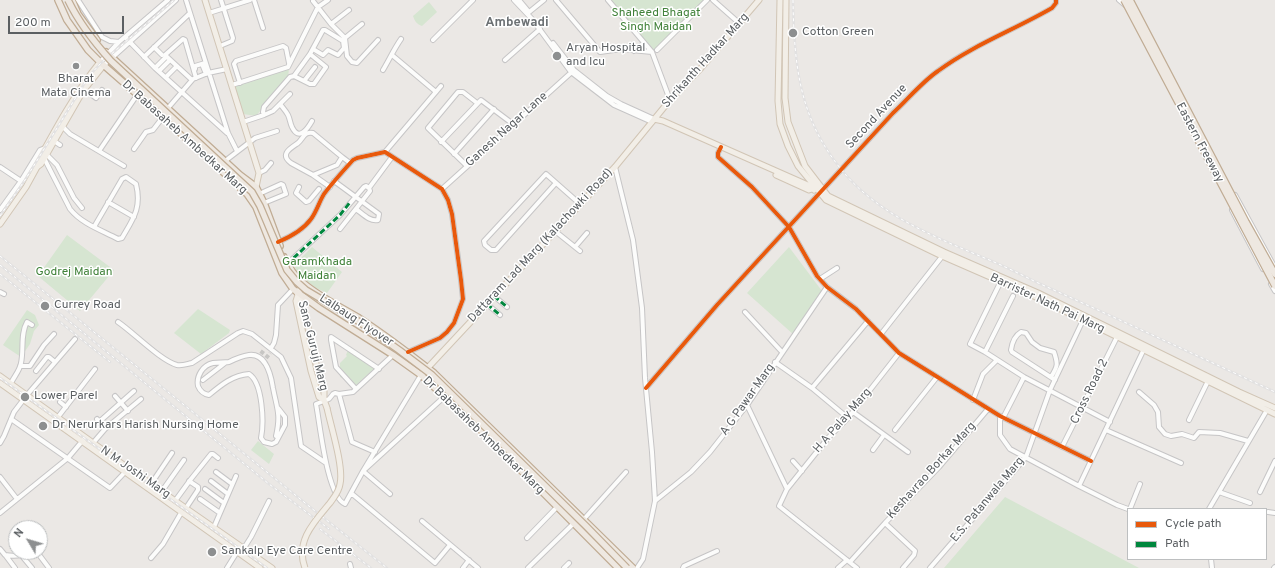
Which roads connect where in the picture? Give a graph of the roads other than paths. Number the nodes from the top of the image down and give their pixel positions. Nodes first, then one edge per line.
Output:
1 (58, 0) edge
2 (67, 0) edge
3 (72, 0) edge
4 (78, 0) edge
5 (168, 0) edge
6 (176, 0) edge
7 (186, 0) edge
8 (205, 0) edge
9 (221, 0) edge
10 (250, 0) edge
11 (254, 0) edge
12 (328, 0) edge
13 (473, 0) edge
14 (514, 0) edge
15 (519, 0) edge
16 (544, 0) edge
17 (556, 0) edge
18 (608, 0) edge
19 (707, 0) edge
20 (713, 0) edge
21 (759, 0) edge
22 (780, 0) edge
23 (786, 0) edge
24 (1056, 0) edge
25 (1119, 0) edge
26 (1131, 0) edge
27 (313, 1) edge
28 (239, 2) edge
29 (1124, 2) edge
30 (318, 7) junction
31 (224, 8) junction
32 (350, 10) dead end
33 (209, 13) junction
34 (528, 13) junction
35 (189, 14) junction
36 (739, 23) junction
37 (331, 24) junction
38 (362, 24) dead end
39 (263, 28) dead end
40 (540, 29) junction
41 (125, 37) junction
42 (345, 38) junction
43 (401, 39) dead end
44 (378, 40) dead end
45 (433, 40) dead end
46 (129, 41) junction
47 (119, 42) junction
48 (644, 43) junction
49 (220, 46) junction
50 (154, 48) junction
51 (313, 49) junction
52 (657, 50) dead end
53 (634, 51) junction
54 (652, 52) junction
55 (310, 54) junction
56 (110, 55) junction
57 (392, 55) junction
58 (144, 57) junction
59 (164, 57) junction
60 (505, 60) dead end
61 (169, 61) junction
62 (204, 63) junction
63 (289, 63) junction
64 (102, 64) junction
65 (155, 65) junction
66 (176, 67) junction
67 (314, 67) dead end
68 (227, 69) junction
69 (160, 70) junction
70 (383, 70) dead end
71 (573, 71) junction
72 (207, 74) junction
73 (294, 76) junction
74 (167, 77) junction
75 (196, 78) junction
76 (304, 81) junction
77 (240, 82) junction
78 (232, 85) junction
79 (441, 86) dead end
80 (84, 89) junction
81 (102, 90) dead end
82 (182, 92) junction
83 (436, 92) junction
84 (290, 94) dead end
85 (137, 95) junction
86 (670, 100) junction
87 (477, 103) junction
88 (280, 104) junction
89 (168, 108) junction
90 (494, 109) junction
91 (264, 115) junction
92 (163, 117) junction
93 (312, 120) dead end
94 (653, 121) junction
95 (243, 122) junction
96 (513, 124) junction
97 (62, 126) junction
98 (277, 131) dead end
99 (228, 133) junction
100 (54, 140) junction
101 (440, 142) junction
102 (60, 144) dead end
103 (249, 144) junction
104 (46, 147) junction
105 (721, 148) junction
106 (134, 149) dead end
107 (99, 151) junction
108 (238, 151) junction
109 (385, 152) junction
110 (454, 154) junction
111 (43, 157) junction
112 (342, 157) junction
113 (392, 157) junction
114 (225, 161) junction
115 (351, 162) junction
116 (271, 163) dead end
117 (124, 166) dead end
118 (467, 166) junction
119 (0, 167) edge
120 (615, 167) junction
121 (259, 173) junction
122 (313, 175) junction
123 (20, 181) junction
124 (334, 181) junction
125 (556, 184) junction
126 (256, 187) junction
127 (300, 187) dead end
128 (330, 187) junction
129 (369, 188) junction
130 (442, 189) junction
131 (821, 192) junction
132 (325, 193) junction
133 (260, 194) junction
134 (355, 196) junction
135 (362, 201) junction
136 (108, 202) junction
137 (264, 204) junction
138 (580, 204) junction
139 (82, 208) dead end
140 (356, 209) junction
141 (0, 210) edge
142 (134, 217) junction
143 (0, 224) edge
144 (94, 227) junction
145 (789, 227) junction
146 (340, 229) dead end
147 (555, 230) junction
148 (587, 233) dead end
149 (278, 242) junction
150 (575, 247) junction
151 (580, 251) dead end
152 (944, 254) junction
153 (287, 264) junction
154 (837, 268) dead end
155 (1275, 268) edge
156 (1275, 274) edge
157 (820, 279) junction
158 (1001, 279) junction
159 (302, 282) junction
160 (1275, 286) edge
161 (827, 287) junction
162 (293, 289) junction
163 (1275, 291) edge
164 (298, 293) junction
165 (494, 296) junction
166 (1013, 296) dead end
167 (487, 304) junction
168 (507, 307) dead end
169 (745, 312) dead end
170 (500, 315) dead end
171 (1084, 318) junction
172 (868, 321) junction
173 (118, 322) dead end
174 (32, 325) dead end
175 (54, 334) dead end
176 (881, 334) junction
177 (1117, 337) junction
178 (75, 339) dead end
179 (1135, 343) junction
180 (269, 349) junction
181 (1144, 349) junction
182 (408, 352) junction
183 (782, 352) junction
184 (985, 352) junction
185 (899, 353) junction
186 (394, 355) junction
187 (997, 360) junction
188 (55, 362) junction
189 (775, 362) junction
190 (225, 363) junction
191 (20, 366) junction
192 (427, 367) junction
193 (96, 369) dead end
194 (379, 369) junction
195 (36, 371) dead end
196 (83, 375) dead end
197 (421, 375) junction
198 (0, 376) edge
199 (937, 377) junction
200 (1024, 377) junction
201 (1053, 378) junction
202 (88, 379) junction
203 (203, 380) dead end
204 (1208, 381) junction
205 (0, 383) edge
206 (11, 384) junction
207 (75, 384) dead end
208 (81, 388) junction
209 (646, 388) junction
210 (812, 388) junction
211 (356, 389) junction
212 (1050, 390) junction
213 (134, 391) dead end
214 (1139, 392) dead end
215 (68, 393) dead end
216 (339, 394) junction
217 (115, 396) dead end
218 (25, 397) junction
219 (74, 397) junction
220 (444, 397) junction
221 (141, 399) dead end
222 (324, 400) junction
223 (973, 400) junction
224 (60, 402) dead end
225 (121, 403) junction
226 (747, 405) junction
227 (66, 407) junction
228 (1082, 407) junction
229 (278, 408) junction
230 (1275, 408) edge
231 (988, 409) junction
232 (1267, 410) junction
233 (128, 411) junction
234 (853, 412) junction
235 (1275, 414) edge
236 (58, 417) junction
237 (1001, 417) junction
238 (848, 418) junction
239 (11, 419) junction
240 (1189, 420) dead end
241 (1110, 422) junction
242 (106, 429) junction
243 (895, 430) dead end
244 (1106, 430) junction
245 (1035, 433) junction
246 (884, 435) junction
247 (276, 436) dead end
248 (83, 439) junction
249 (1248, 441) junction
250 (0, 443) edge
251 (93, 443) junction
252 (1062, 447) junction
253 (872, 450) dead end
254 (375, 452) junction
255 (908, 452) dead end
256 (172, 453) dead end
257 (1026, 457) junction
258 (68, 458) junction
259 (218, 458) dead end
260 (184, 460) dead end
261 (793, 461) dead end
262 (1091, 461) junction
263 (1275, 461) edge
264 (326, 463) junction
265 (1181, 463) dead end
266 (127, 470) junction
267 (363, 471) junction
268 (802, 471) junction
269 (216, 472) dead end
270 (626, 472) dead end
271 (0, 476) edge
272 (236, 476) dead end
273 (189, 481) junction
274 (211, 481) dead end
275 (151, 484) junction
276 (232, 484) junction
277 (1140, 484) dead end
278 (1079, 486) junction
279 (204, 489) dead end
280 (787, 489) junction
281 (162, 491) junction
282 (1219, 492) junction
283 (1260, 492) dead end
284 (351, 493) junction
285 (228, 494) junction
286 (390, 494) dead end
287 (17, 499) junction
288 (200, 499) dead end
289 (269, 500) dead end
290 (655, 500) junction
291 (175, 501) junction
292 (224, 503) junction
293 (1250, 503) dead end
294 (557, 507) junction
295 (186, 508) junction
296 (1127, 508) edge
297 (1129, 508) edge
298 (1210, 508) edge
299 (1268, 512) dead end
300 (0, 513) edge
301 (181, 513) junction
302 (220, 513) junction
303 (1275, 513) edge
304 (584, 519) junction
305 (422, 521) dead end
306 (885, 523) junction
307 (573, 524) junction
308 (214, 527) junction
309 (526, 538) dead end
310 (450, 545) junction
311 (244, 548) junction
312 (0, 549) edge
313 (717, 551) dead end
314 (237, 552) junction
315 (5, 555) junction
316 (8, 556) edge
317 (151, 558) dead end
318 (25, 560) edge
319 (469, 560) junction
320 (849, 561) junction
321 (569, 563) dead end
322 (15, 568) edge
323 (32, 568) edge
324 (227, 568) edge
325 (260, 568) edge
326 (272, 568) edge
327 (305, 568) edge
328 (463, 568) edge
329 (478, 568) edge
330 (528, 568) edge
331 (564, 568) edge
332 (618, 568) edge
333 (626, 568) edge
334 (633, 568) edge
335 (637, 568) edge
336 (683, 568) edge
337 (838, 568) edge
338 (857, 568) edge
339 (903, 568) edge
340 (930, 568) edge

1 - 64 highway, Dr Babasaheb Ambedkar Marg
2 - 333 highway, Lalbaug Flyover, bridge
3 - 56 highway, Dr Babasaheb Ambedkar Marg
4 - 47 street
5 - 41 street
6 - 46 street
7 - 35 street
8 - 33 main road
9 - 31 street
10 - 28 street
11 - 39 street
12 - 30 street
13 - 45 street
14 - 34 street
15 - 34 street
16 - 34 street
17 - 53 street
18 - 48 street
19 - 52 street
20 - 36 street
21 - 36 main road, Shrikanth Hadkar Marg
22 - 131 main road
23 - 131 main road
24 - 131 street, Second Avenue
25 - 29 street
26 - 29 street
26 - 155 street
26 - 156 highway, Eastern Freeway, bridge
27 - 30 street
28 - 31 street
29 - 160 highway, Eastern Freeway, bridge
29 - 163 street
30 - 37 street
30 - 63 street
31 - 33 street
31 - 49 street
32 - 37 street
33 - 49 main road
34 - 40 street
34 - 71 street
35 - 50 street
35 - 62 street
36 - 86 main road, Shrikanth Hadkar Marg
37 - 42 street
38 - 42 street
40 - 60 street
40 - 71 street
41 - 46 street
41 - 47 street
42 - 44 street
43 - 57 street
46 - 56 street
46 - 58 street
47 - 56 street
48 - 53 street
48 - 54 street
49 - 68 main road
50 - 58 street
50 - 59 street
51 - 51 street
51 - 55 street
53 - 54 street
54 - 86 street
55 - 73 street
55 - 76 street
56 - 64 street
56 - 89 highway, Dr Babasaheb Ambedkar Marg
57 - 70 street
57 - 83 street
58 - 65 street
59 - 61 street
59 - 65 street
59 - 75 street
61 - 66 street
61 - 69 street
62 - 72 street
62 - 75 street
63 - 77 street
63 - 77 street
64 - 80 main road
64 - 85 highway, Dr Babasaheb Ambedkar Marg
64 - 104 main road
65 - 69 street
66 - 74 street
66 - 75 street
67 - 76 street
68 - 72 street
68 - 78 main road
69 - 74 street
71 - 94 street
71 - 96 street, Ganesh Nagar Lane
72 - 75 street
72 - 99 street
73 - 76 street
73 - 91 street
74 - 82 street
75 - 82 street
77 - 78 street
78 - 95 main road
79 - 83 street
80 - 81 street
80 - 97 main road
82 - 89 street
82 - 99 street
83 - 109 street
84 - 88 street
85 - 92 highway, Dr Babasaheb Ambedkar Marg
85 - 107 street
86 - 94 main road, Shrikanth Hadkar Marg
87 - 90 street
87 - 101 street
87 - 101 street
88 - 91 street
88 - 93 street
89 - 114 highway, Dr Babasaheb Ambedkar Marg
90 - 96 street
90 - 110 street
91 - 95 street
92 - 106 street
92 - 162 highway, Dr Babasaheb Ambedkar Marg
94 - 105 main road
94 - 120 main road, Dattaram Lad Marg (Kalachowki Road)
95 - 103 main road
96 - 118 street, Ganesh Nagar Lane
97 - 100 main road
97 - 107 street
98 - 103 street
99 - 108 street
100 - 102 street
100 - 111 main road
101 - 110 street
103 - 108 street
103 - 121 main road
104 - 111 main road
104 - 123 street
105 - 131 main road
105 - 145 street
107 - 117 street
108 - 114 street
109 - 113 street
109 - 115 street
110 - 118 street
111 - 139 street
111 - 143 main road
111 - 144 street
112 - 115 street
112 - 122 street
112 - 122 street
113 - 129 street
113 - 130 street
114 - 126 highway, Dr Babasaheb Ambedkar Marg
115 - 124 street
116 - 121 street
118 - 130 street, Ganesh Nagar Lane
119 - 123 street
120 - 138 main road, Dattaram Lad Marg (Kalachowki Road)
120 - 209 street
121 - 126 main road
122 - 128 street
123 - 141 street
124 - 128 street
124 - 134 street
125 - 125 street
125 - 138 street
126 - 133 highway, Dr Babasaheb Ambedkar Marg
127 - 132 street
128 - 132 street
129 - 134 street
129 - 135 street
130 - 182 street
131 - 145 street, Second Avenue
131 - 152 main road, Barrister Nath Pai Marg
132 - 149 street
133 - 137 highway, Dr Babasaheb Ambedkar Marg
133 - 137 street
134 - 135 street
134 - 153 street
135 - 140 street
135 - 140 street
136 - 142 street
136 - 142 street
136 - 144 street
137 - 149 highway, Dr Babasaheb Ambedkar Marg
138 - 147 main road, Dattaram Lad Marg (Kalachowki Road)
140 - 146 street
142 - 144 street
145 - 157 street
145 - 209 street, Second Avenue
147 - 150 street
147 - 165 main road, Dattaram Lad Marg (Kalachowki Road)
148 - 150 street
149 - 153 highway, Dr Babasaheb Ambedkar Marg
150 - 151 street
152 - 158 main road, Barrister Nath Pai Marg
152 - 176 street
153 - 159 highway, Dr Babasaheb Ambedkar Marg
154 - 157 street
157 - 161 street
158 - 171 main road, Barrister Nath Pai Marg
158 - 184 street
159 - 164 main road
159 - 182 highway, Dr Babasaheb Ambedkar Marg
161 - 172 street
161 - 183 street, A G Pawar Marg
162 - 164 highway, Dr Babasaheb Ambedkar Marg
162 - 180 street
164 - 186 highway, Dr Babasaheb Ambedkar Marg
164 - 222 main road
165 - 167 main road, Dattaram Lad Marg (Kalachowki Road)
165 - 168 street
166 - 184 street
167 - 170 street
167 - 192 main road, Dattaram Lad Marg (Kalachowki Road)
169 - 183 street
171 - 177 main road, Barrister Nath Pai Marg
171 - 179 main road, Barrister Nath Pai Marg
171 - 201 street, E.S. Patanwala Marg
172 - 176 street
172 - 210 street
173 - 180 street
174 - 191 street
175 - 191 street
176 - 185 street
177 - 179 main road, Barrister Nath Pai Marg
177 - 228 street, Cross Road 2
178 - 188 street
179 - 181 main road, Barrister Nath Pai Marg
179 - 230 main road, Barrister Nath Pai Marg
180 - 264 street
181 - 204 main road, Barrister Nath Pai Marg
181 - 241 street
182 - 192 highway, Dr Babasaheb Ambedkar Marg
183 - 189 street, A G Pawar Marg
184 - 187 street
185 - 199 street
185 - 234 street, H A Palay Marg
186 - 194 street
186 - 197 highway, Dr Babasaheb Ambedkar Marg
187 - 200 street
187 - 223 street
188 - 195 street
188 - 218 street
189 - 210 street
189 - 226 street, A G Pawar Marg
190 - 203 street
190 - 229 street
190 - 229 street
191 - 206 street
192 - 197 main road, Dattaram Lad Marg (Kalachowki Road)
192 - 304 highway, Dr Babasaheb Ambedkar Marg
193 - 202 street
194 - 211 street
194 - 211 street
196 - 202 street
197 - 220 highway, Dr Babasaheb Ambedkar Marg
197 - 254 street
198 - 206 main road, N M Joshi Marg
199 - 223 street
199 - 243 street
200 - 212 street
200 - 237 street
201 - 201 street
201 - 212 street, E.S. Patanwala Marg
202 - 208 street
204 - 232 main road, Barrister Nath Pai Marg
204 - 240 street
205 - 218 main road, N M Joshi Marg
206 - 218 main road, N M Joshi Marg
207 - 208 street
208 - 219 street
209 - 290 street
210 - 238 street
211 - 216 street
212 - 228 street
212 - 245 street, E.S. Patanwala Marg
213 - 225 street
214 - 249 street
215 - 219 street
216 - 222 street
216 - 254 street
217 - 225 street
218 - 236 main road, N M Joshi Marg
218 - 239 street
218 - 248 main road, N M Joshi Marg
219 - 227 street
220 - 267 street
220 - 294 highway, Dr Babasaheb Ambedkar Marg
221 - 233 street
222 - 264 street
222 - 327 main road, bridge
223 - 231 street
224 - 227 street
225 - 233 street
225 - 242 street
226 - 280 street
226 - 290 street, A G Pawar Marg
227 - 236 street
228 - 241 street
228 - 252 street, Cross Road 2
229 - 247 street
231 - 237 street
231 - 306 street, Keshavrao Borkar Marg
232 - 235 main road, Barrister Nath Pai Marg
232 - 249 street
233 - 242 street
234 - 238 street, H A Palay Marg
234 - 246 street
236 - 248 main road, N M Joshi Marg
237 - 245 street
237 - 257 street
238 - 268 street, H A Palay Marg
239 - 250 street
239 - 258 street
241 - 244 street
242 - 251 street
244 - 262 street
244 - 265 street
245 - 252 street
245 - 257 street, E.S. Patanwala Marg
246 - 253 street
246 - 255 street
248 - 251 main road, N M Joshi Marg
248 - 258 street
248 - 266 main road, N M Joshi Marg
249 - 282 street
251 - 266 main road, N M Joshi Marg
252 - 262 street
254 - 267 street
256 - 275 street
257 - 278 street
257 - 340 street, E.S. Patanwala Marg
258 - 266 street
258 - 287 street
259 - 273 street
260 - 281 street
261 - 268 street
262 - 278 street
263 - 283 street
264 - 284 street
266 - 275 main road, N M Joshi Marg
266 - 301 main road, N M Joshi Marg
267 - 284 street
267 - 286 street
268 - 280 street, H A Palay Marg
269 - 276 street
270 - 304 street
271 - 287 street
272 - 276 street
273 - 291 street
273 - 295 street
274 - 285 street
275 - 281 main road, N M Joshi Marg
276 - 285 street
277 - 297 street
278 - 296 street
279 - 292 street
280 - 320 street, H A Palay Marg
281 - 291 main road, N M Joshi Marg
282 - 293 street
282 - 298 street
284 - 310 street
285 - 292 street
287 - 300 street
288 - 302 street
289 - 311 street
290 - 335 street
291 - 295 main road, N M Joshi Marg
292 - 302 street
294 - 307 highway, Dr Babasaheb Ambedkar Marg
294 - 309 street
295 - 308 main road, N M Joshi Marg
299 - 303 street
301 - 314 main road, N M Joshi Marg
301 - 317 street
302 - 308 street
304 - 334 highway, Dr Babasaheb Ambedkar Marg
305 - 310 street
306 - 320 street
306 - 339 street, Keshavrao Borkar Marg
307 - 330 street
307 - 332 highway, Dr Babasaheb Ambedkar Marg
308 - 311 main road, N M Joshi Marg
310 - 319 street
311 - 326 main road, N M Joshi Marg
312 - 315 street
313 - 336 street
314 - 324 street
314 - 325 main road, N M Joshi Marg
315 - 316 street
315 - 322 street
318 - 323 street
319 - 328 street
319 - 329 street
320 - 337 street
320 - 338 street
321 - 331 street

